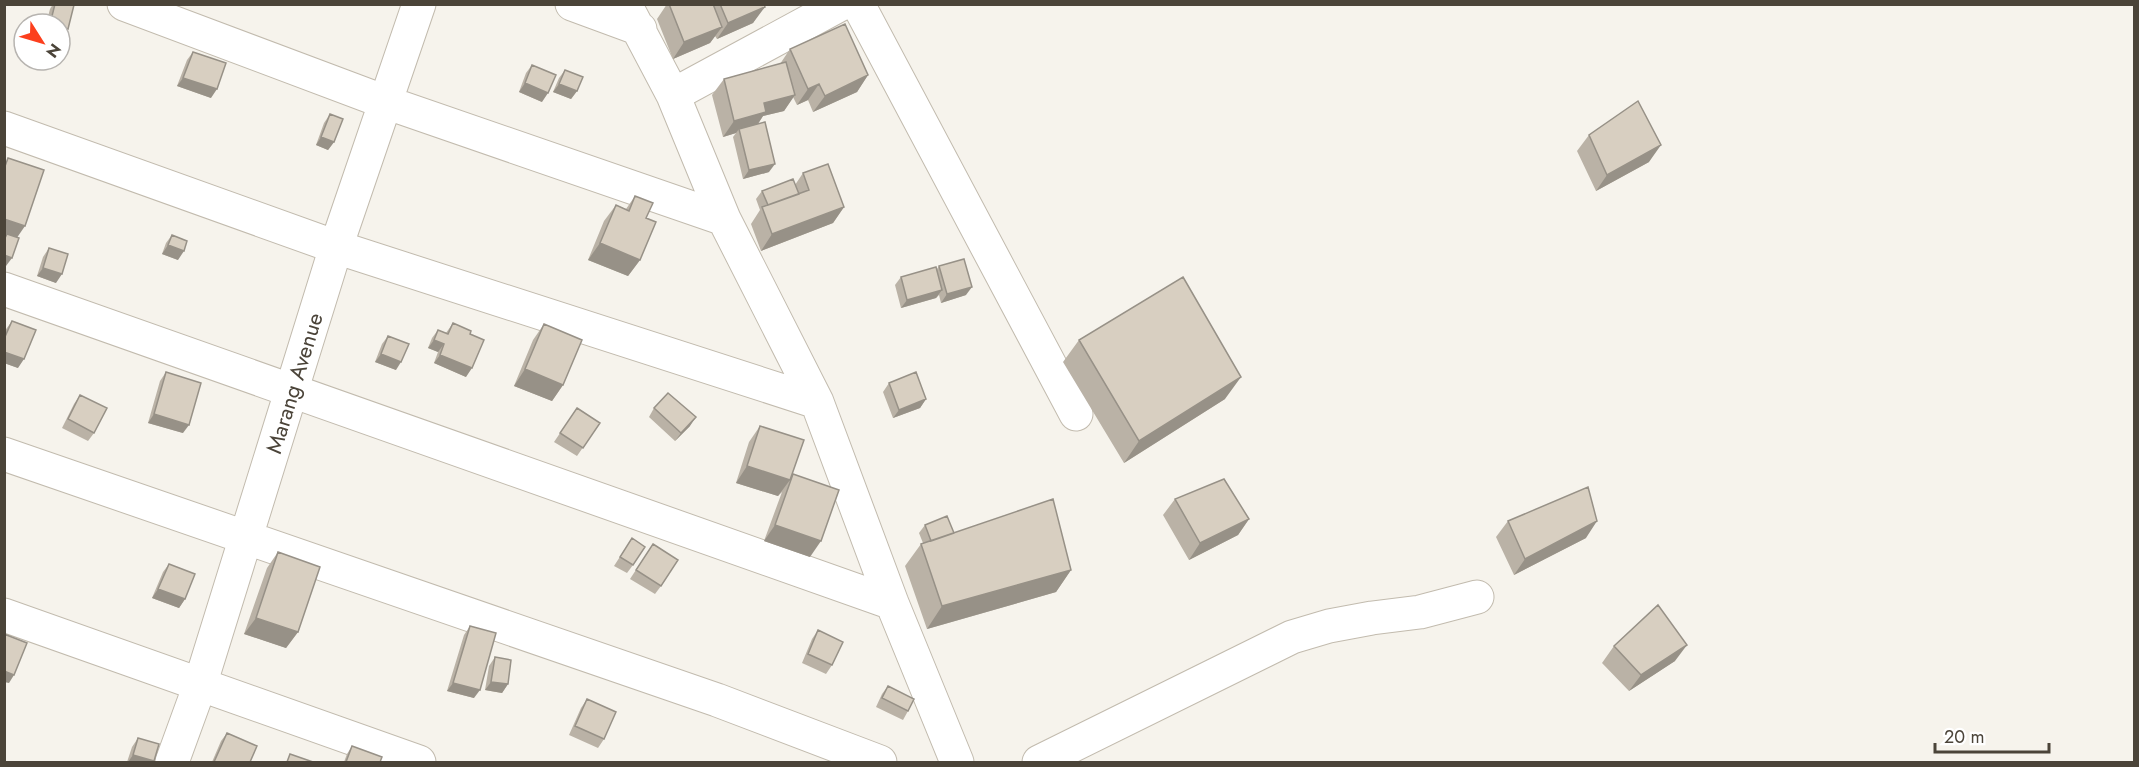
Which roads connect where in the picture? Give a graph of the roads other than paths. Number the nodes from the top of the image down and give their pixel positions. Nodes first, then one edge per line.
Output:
1 (124, 4) edge
2 (419, 4) edge
3 (572, 4) edge
4 (842, 4) edge
5 (858, 4) edge
6 (632, 17) edge
7 (673, 95) junction
8 (385, 102) junction
9 (4, 128) edge
10 (724, 219) junction
11 (336, 247) junction
12 (4, 289) edge
13 (291, 391) junction
14 (817, 402) junction
15 (1076, 414) dead end
16 (4, 454) edge
17 (246, 538) junction
18 (1477, 597) dead end
19 (892, 603) junction
20 (4, 615) edge
21 (200, 685) junction
22 (172, 762) edge
23 (418, 762) edge
24 (880, 762) edge
25 (957, 762) edge
26 (1040, 762) edge

1 - 8 street
2 - 8 street, Marang Avenue
3 - 6 street
4 - 7 street
5 - 15 street
6 - 7 street
7 - 10 street
8 - 10 street
8 - 11 street, Marang Avenue
9 - 11 street
10 - 14 street
11 - 13 street, Marang Avenue
11 - 14 street
12 - 13 street
13 - 17 street, Marang Avenue
13 - 19 street
14 - 19 street
16 - 17 street
17 - 21 street, Marang Avenue
17 - 24 street
18 - 26 street
19 - 25 street
20 - 21 street
21 - 22 street, Marang Avenue
21 - 23 street

